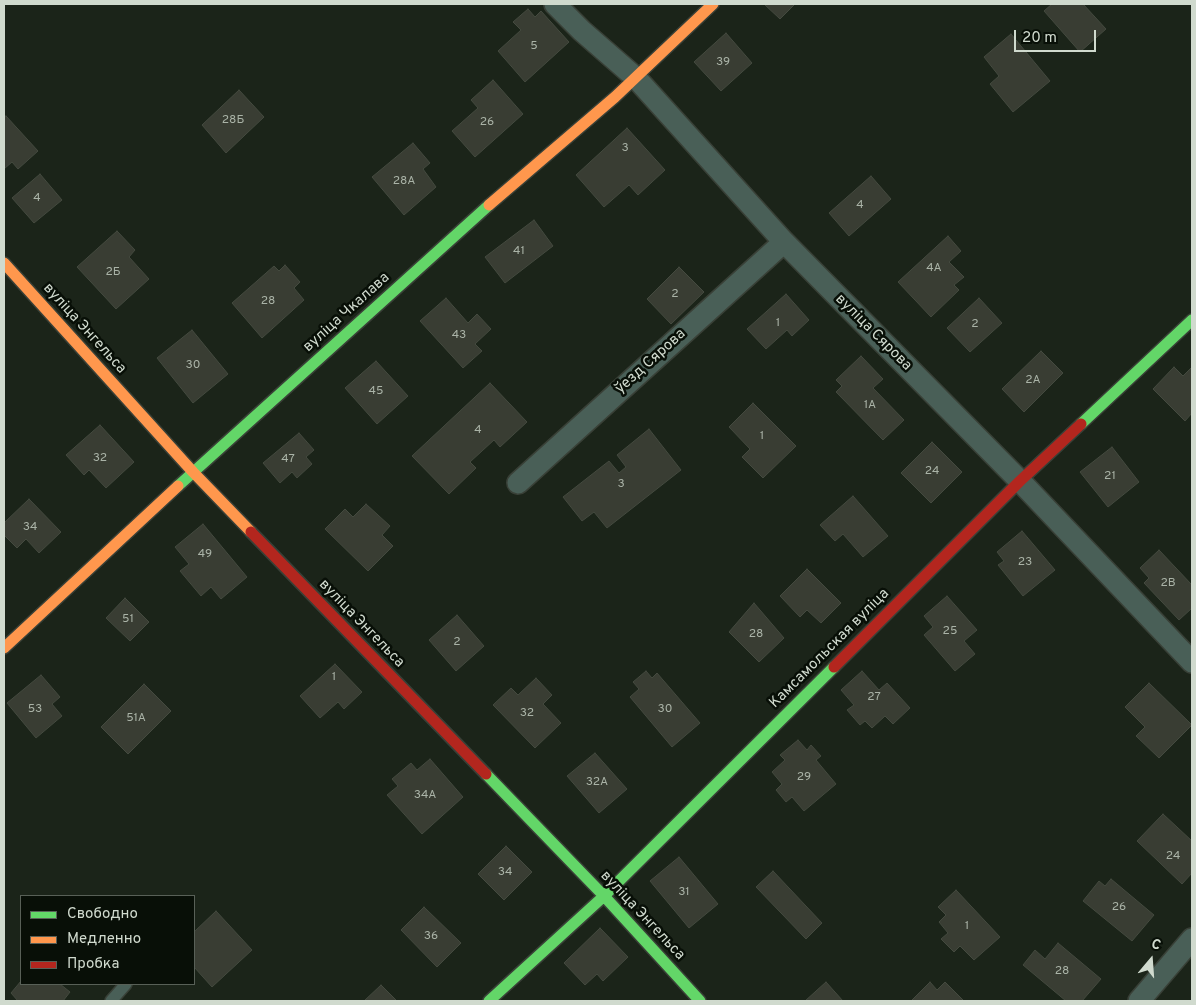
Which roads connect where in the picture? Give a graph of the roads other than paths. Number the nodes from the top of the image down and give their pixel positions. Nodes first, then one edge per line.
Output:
1 (555, 4) edge
2 (713, 4) edge
3 (636, 78) junction
4 (784, 242) junction
5 (4, 263) edge
6 (1192, 320) edge
7 (193, 472) junction
8 (1020, 481) junction
9 (518, 483) dead end
10 (4, 648) edge
11 (1192, 662) edge
12 (604, 896) junction
13 (1192, 939) edge
14 (125, 985) edge
15 (111, 1001) edge
16 (489, 1001) edge
17 (700, 1001) edge
18 (1139, 1001) edge

1 - 3 street, вуліца Сярова
2 - 3 street, вуліца Чкалава
3 - 4 street, вуліца Сярова
3 - 7 street, вуліца Чкалава
4 - 8 street, вуліца Сярова
4 - 9 street, ўезд Сярова
5 - 7 street, вуліца Энгельса
6 - 8 street, Камсамольская вуліца
7 - 10 street, вуліца Чкалава
7 - 12 street, вуліца Энгельса
8 - 11 street, вуліца Сярова
8 - 12 street, Камсамольская вуліца
12 - 16 street, Камсамольская вуліца
12 - 17 street, вуліца Энгельса
13 - 18 street
14 - 15 lane

